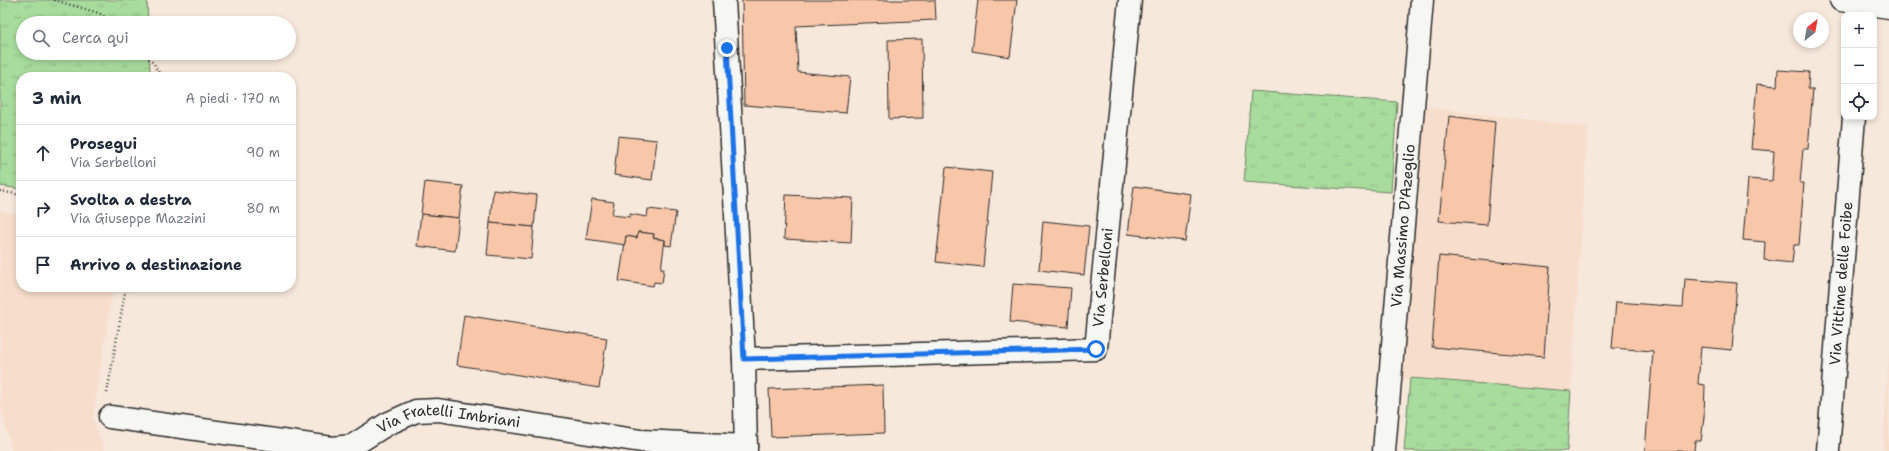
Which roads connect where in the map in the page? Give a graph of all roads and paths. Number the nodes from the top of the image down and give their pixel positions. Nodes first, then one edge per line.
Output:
1 (54, 0) edge
2 (724, 0) edge
3 (1130, 0) edge
4 (1422, 0) edge
5 (1841, 0) edge
6 (1889, 7) edge
7 (1863, 9) edge
8 (104, 16) edge
9 (150, 60) edge
10 (158, 72) edge
11 (1854, 120) edge
12 (0, 192) edge
13 (16, 194) edge
14 (125, 292) edge
15 (744, 359) junction
16 (110, 417) joint
17 (746, 449) edge
18 (1384, 451) edge
19 (1828, 451) edge

1 - 8 path
2 - 15 street
3 - 15 street, Via Serbelloni
4 - 18 street, Via Massimo D'Azeglio
5 - 7 street
6 - 7 street
9 - 10 path
11 - 19 street, Via Vittime delle Foibe
12 - 13 path
14 - 16 path
15 - 17 street
16 - 17 street, Via Fratelli Imbriani

